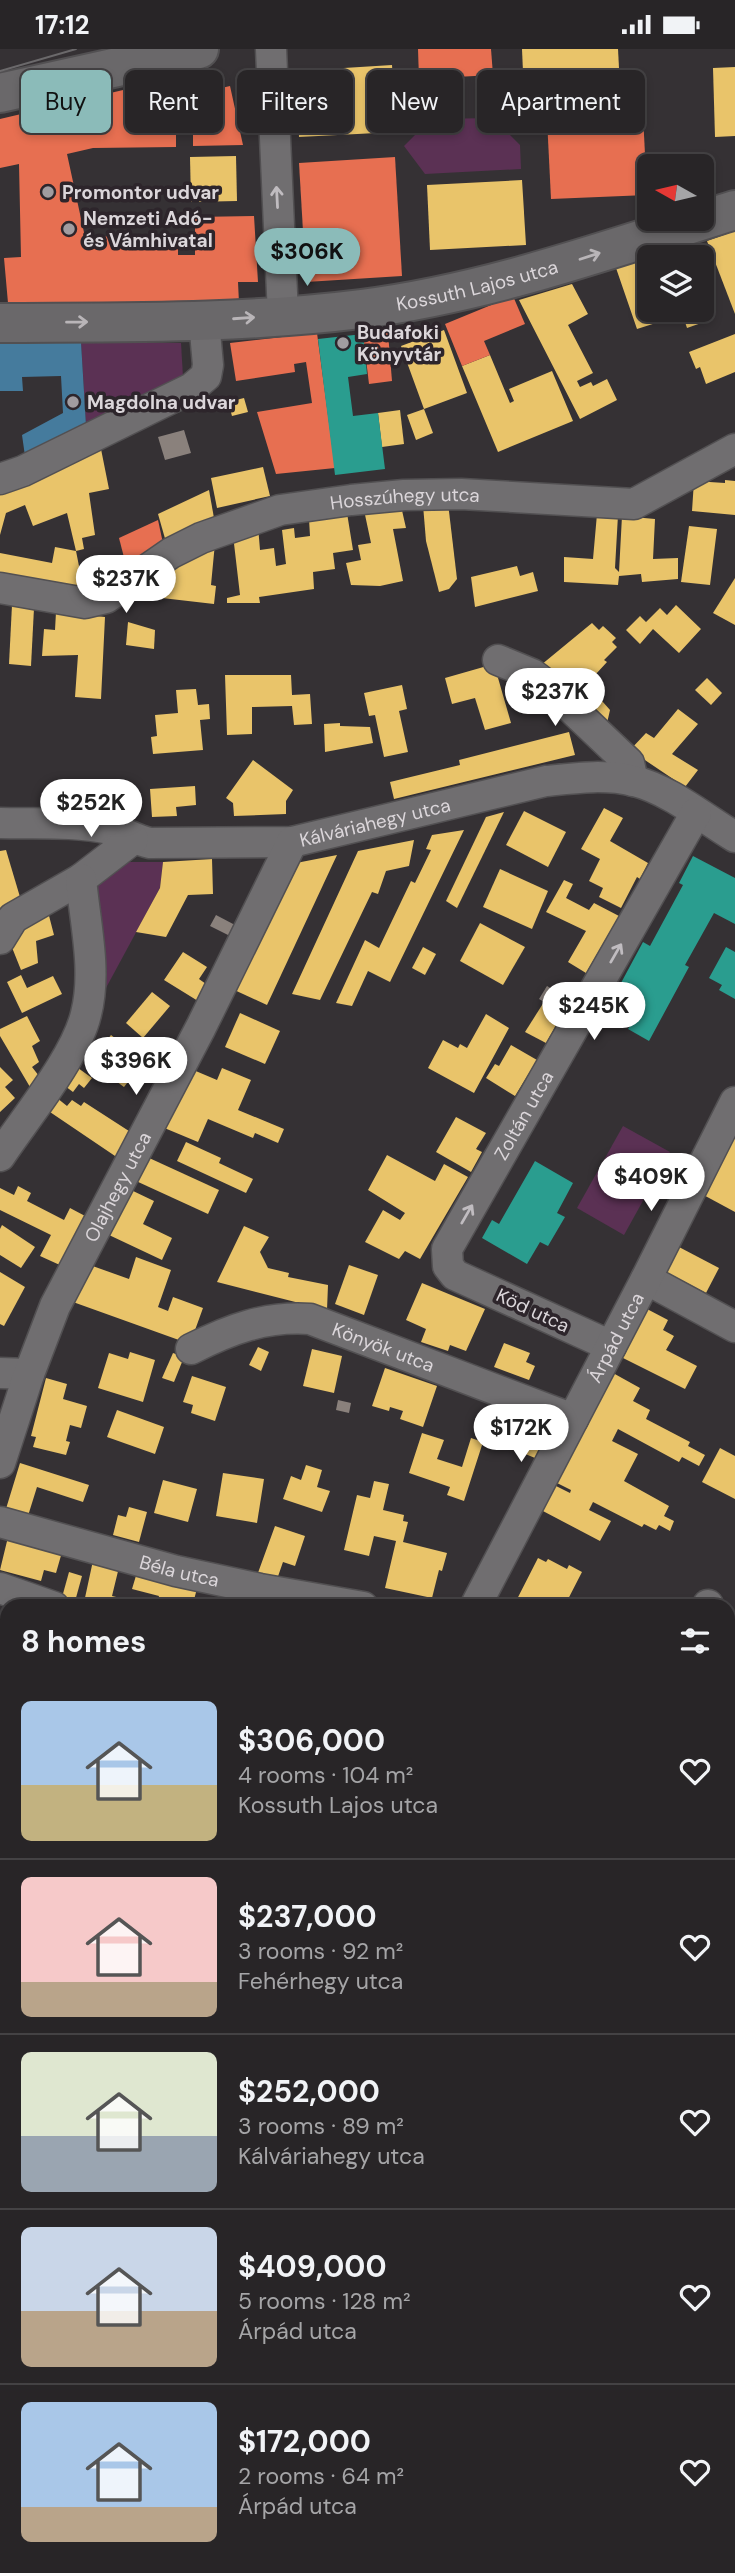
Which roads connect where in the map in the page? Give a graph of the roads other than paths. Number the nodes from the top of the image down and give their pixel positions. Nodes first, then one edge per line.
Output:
1 (199, 49) edge
2 (271, 49) edge
3 (0, 93) edge
4 (735, 209) edge
5 (283, 315) junction
6 (204, 321) junction
7 (0, 323) edge
8 (735, 449) edge
9 (0, 479) edge
10 (0, 588) edge
11 (498, 660) dead end
12 (633, 781) junction
13 (696, 813) junction
14 (0, 823) edge
15 (735, 837) edge
16 (133, 839) junction
17 (292, 842) junction
18 (81, 879) junction
19 (0, 939) edge
20 (735, 1102) edge
21 (0, 1156) edge
22 (455, 1275) joint
23 (646, 1279) junction
24 (735, 1327) edge
25 (611, 1346) junction
26 (191, 1349) dead end
27 (15, 1374) edge
28 (573, 1419) junction
29 (0, 1463) edge
30 (0, 1522) edge
31 (0, 1588) edge
32 (31, 1599) edge
33 (317, 1599) edge
34 (479, 1599) edge

1 - 3 main road
5 -> 2 street
5 -> 4 main road, Kossuth Lajos utca
6 -> 5 main road, Kossuth Lajos utca
7 -> 6 main road, Kossuth Lajos utca
6 - 9 street
8 - 10 street, Hosszúhegy utca
11 - 12 street
12 - 13 street, Kálváriahegy utca
12 - 17 street, Kálváriahegy utca
13 - 15 street, Kálváriahegy utca
22 -> 13 street, Zoltán utca
14 - 16 street, Kálváriahegy utca
16 - 17 street, Kálváriahegy utca
16 - 18 street
17 - 27 street, Olajhegy utca
18 - 19 street
18 - 21 street
20 - 23 street, Árpád utca
22 - 25 street, Köd utca
23 - 24 street
23 - 25 street, Árpád utca
25 - 28 street, Árpád utca
26 - 28 street, Könyök utca
27 - 29 street, Olajhegy utca
28 - 34 street, Árpád utca
30 - 33 street, Béla utca
31 - 32 street

